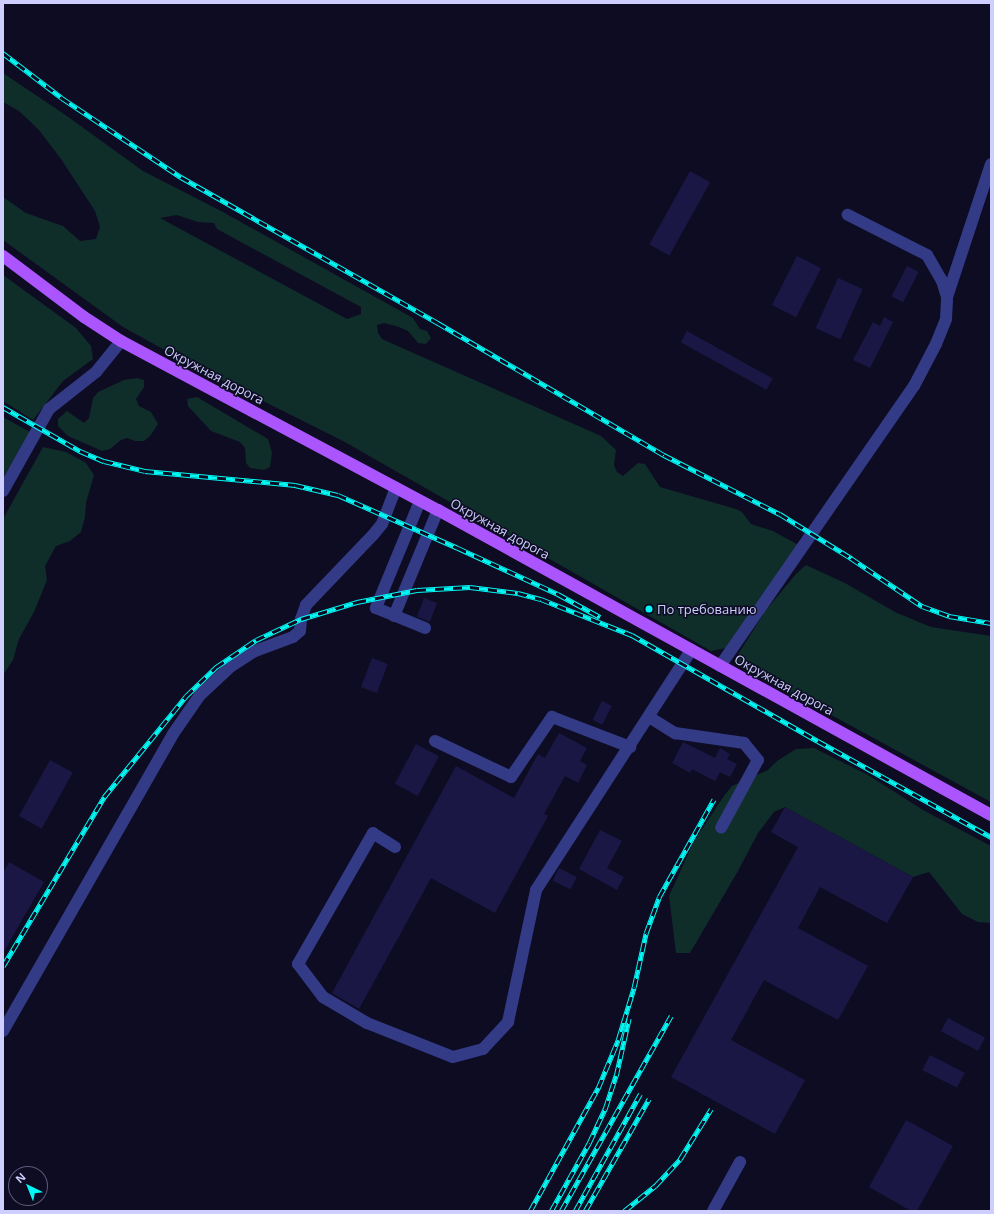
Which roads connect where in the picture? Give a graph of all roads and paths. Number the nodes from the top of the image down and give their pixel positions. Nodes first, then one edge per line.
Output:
1 (991, 164) edge
2 (848, 215) dead end
3 (3, 256) edge
4 (947, 297) junction
5 (121, 341) junction
6 (396, 488) junction
7 (3, 491) edge
8 (420, 501) junction
9 (438, 510) junction
10 (394, 616) junction
11 (424, 628) dead end
12 (692, 650) junction
13 (720, 666) junction
14 (649, 717) junction
15 (435, 742) dead end
16 (630, 747) junction
17 (991, 815) edge
18 (721, 828) dead end
19 (395, 847) dead end
20 (3, 1031) edge
21 (740, 1162) dead end
22 (713, 1211) edge

1 - 4 street
2 - 4 street
3 - 5 main road, Окружная дорога
4 - 13 street
5 - 6 main road, Окружная дорога
5 - 7 street
6 - 8 main road, Окружная дорога
6 - 20 street
8 - 9 main road, Окружная дорога
8 - 10 street
9 - 10 street
9 - 12 main road, Окружная дорога
10 - 11 street
12 - 13 main road, Окружная дорога
12 - 14 street
13 - 17 main road, Окружная дорога
14 - 16 street
14 - 18 street
15 - 16 street
16 - 19 street
21 - 22 street

